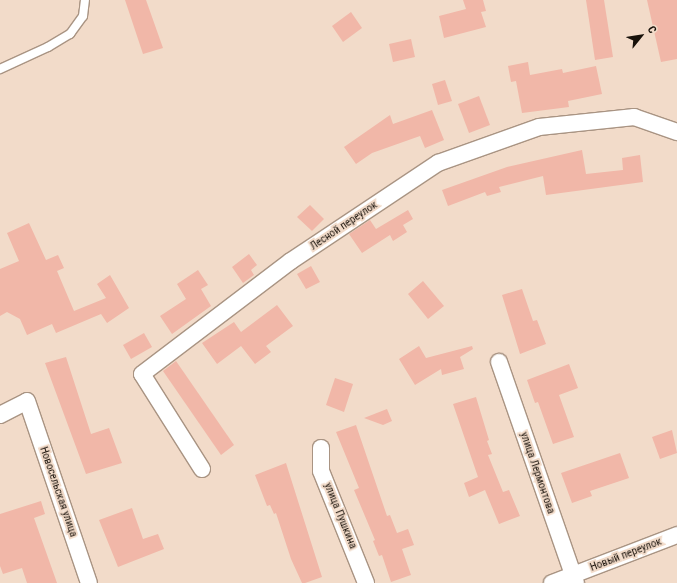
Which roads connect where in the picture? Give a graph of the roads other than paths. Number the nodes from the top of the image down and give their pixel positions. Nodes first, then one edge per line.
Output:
1 (85, 0) edge
2 (0, 69) edge
3 (677, 132) edge
4 (499, 362) dead end
5 (0, 415) edge
6 (321, 448) dead end
7 (202, 469) dead end
8 (677, 535) edge
9 (575, 579) edge
10 (89, 583) edge
11 (366, 583) edge
12 (552, 583) edge

1 - 2 lane
3 - 7 street, Лесной переулок
4 - 9 street, улица Лермонтова
5 - 10 street, Новосельская улица
6 - 11 street, улица Пушкина
8 - 9 street, Новый переулок
9 - 12 street, Новый переулок

